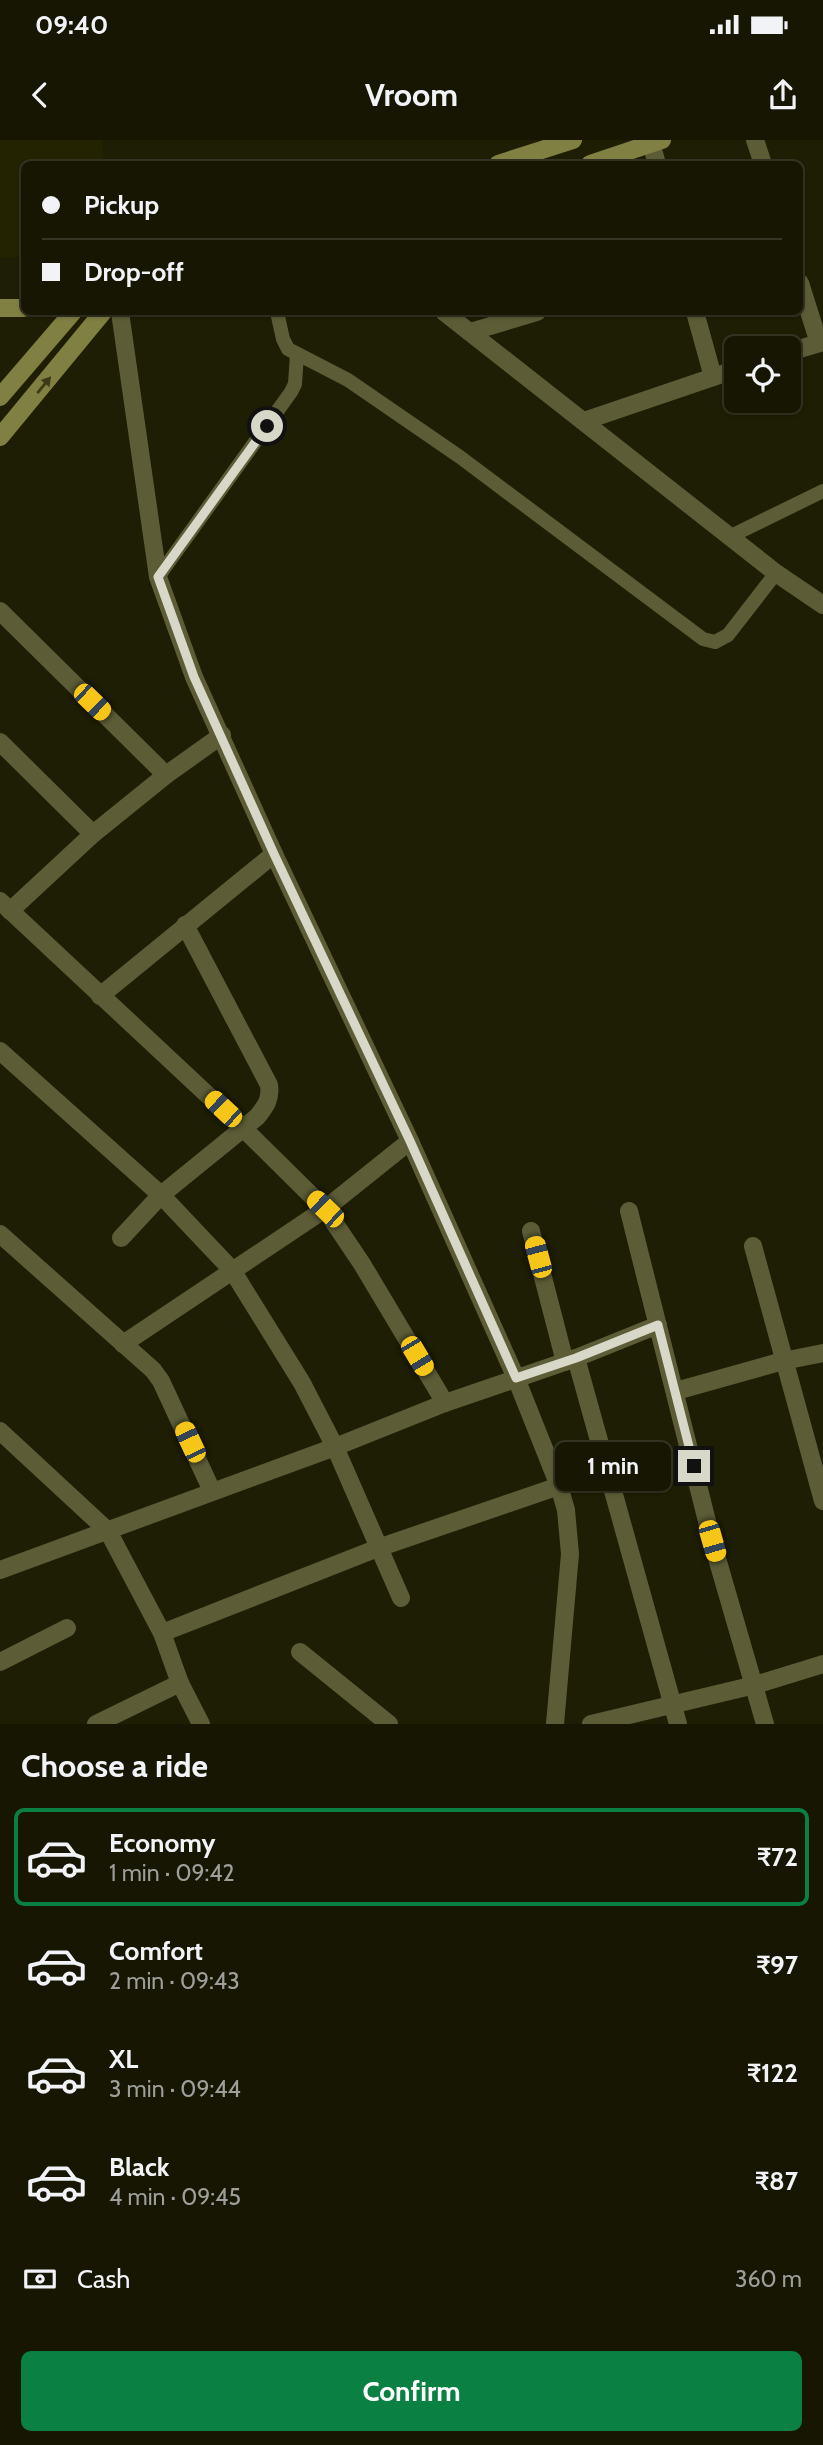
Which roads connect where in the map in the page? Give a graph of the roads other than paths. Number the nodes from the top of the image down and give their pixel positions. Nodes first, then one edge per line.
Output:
1 (755, 140) edge
2 (656, 141) edge
3 (563, 142) edge
4 (507, 161) edge
5 (599, 161) edge
6 (657, 161) edge
7 (762, 161) edge
8 (803, 291) edge
9 (0, 308) edge
10 (21, 308) edge
11 (70, 315) edge
12 (101, 315) edge
13 (120, 315) edge
14 (278, 315) edge
15 (448, 315) edge
16 (527, 315) edge
17 (696, 315) edge
18 (470, 332) junction
19 (821, 342) edge
20 (801, 348) edge
21 (297, 354) junction
22 (724, 373) edge
23 (713, 377) junction
24 (0, 397) edge
25 (584, 421) junction
26 (0, 437) edge
27 (823, 491) edge
28 (731, 536) junction
29 (776, 573) junction
30 (158, 577) junction
31 (823, 605) edge
32 (0, 611) edge
33 (222, 734) junction
34 (0, 742) edge
35 (166, 775) junction
36 (93, 834) junction
37 (274, 854) junction
38 (5, 906) edge
39 (185, 925) junction
40 (100, 996) junction
41 (0, 1051) edge
42 (243, 1128) junction
43 (410, 1141) junction
44 (161, 1195) junction
45 (325, 1209) junction
46 (629, 1211) dead end
47 (531, 1231) dead end
48 (0, 1234) edge
49 (121, 1238) dead end
50 (753, 1246) dead end
51 (232, 1270) junction
52 (658, 1325) junction
53 (123, 1345) junction
54 (823, 1353) edge
55 (570, 1360) junction
56 (783, 1361) junction
57 (516, 1378) junction
58 (676, 1391) junction
59 (445, 1403) junction
60 (0, 1431) edge
61 (335, 1447) junction
62 (559, 1486) junction
63 (212, 1491) junction
64 (823, 1501) edge
65 (108, 1531) junction
66 (378, 1548) junction
67 (0, 1570) edge
68 (401, 1598) dead end
69 (67, 1628) dead end
70 (162, 1633) junction
71 (300, 1652) dead end
72 (0, 1662) edge
73 (823, 1664) edge
74 (180, 1683) junction
75 (755, 1685) junction
76 (672, 1705) junction
77 (96, 1724) edge
78 (201, 1724) edge
79 (389, 1724) edge
80 (555, 1724) edge
81 (591, 1724) edge
82 (678, 1724) edge
83 (765, 1724) edge

1 - 7 street
2 - 5 street
2 - 6 street
3 - 4 street
8 - 19 street
9 - 10 street
11 - 24 street
26 -> 12 street
13 - 30 street
14 - 21 lane
15 - 18 street
16 - 18 street
17 - 23 street
18 - 25 street
19 - 20 street
21 - 29 lane
21 - 30 lane
22 - 23 street
23 - 25 street
25 - 28 street
27 - 28 lane
28 - 29 street
29 - 31 street
30 - 33 street
32 - 35 street
33 - 35 street
33 - 37 street
34 - 36 street
35 - 36 street
36 - 38 street
37 - 39 street
37 - 43 street
38 - 40 street
39 - 40 street
39 - 42 street
40 - 42 street
41 - 44 street
42 - 44 street
42 - 45 street
43 - 45 street
43 - 57 street
44 - 49 street
44 - 51 street
45 - 51 street
45 - 59 street
46 - 52 street
47 - 55 street
48 - 53 street
50 - 56 street
51 - 53 street
51 - 61 street
52 - 55 street
52 - 58 street
53 - 63 street
54 - 56 street
55 - 57 street
55 - 76 street
56 - 58 street
56 - 64 street
57 - 59 street
57 - 62 street
58 - 75 street
59 - 61 street
60 - 65 street
61 - 63 street
61 - 66 street
62 - 66 street
62 - 80 street
63 - 65 street
65 - 67 street
65 - 70 street
66 - 68 street
66 - 70 street
69 - 72 street
70 - 74 street
71 - 79 street
73 - 75 street
74 - 77 street
74 - 78 street
75 - 76 street
75 - 83 street
76 - 81 street
76 - 82 street

